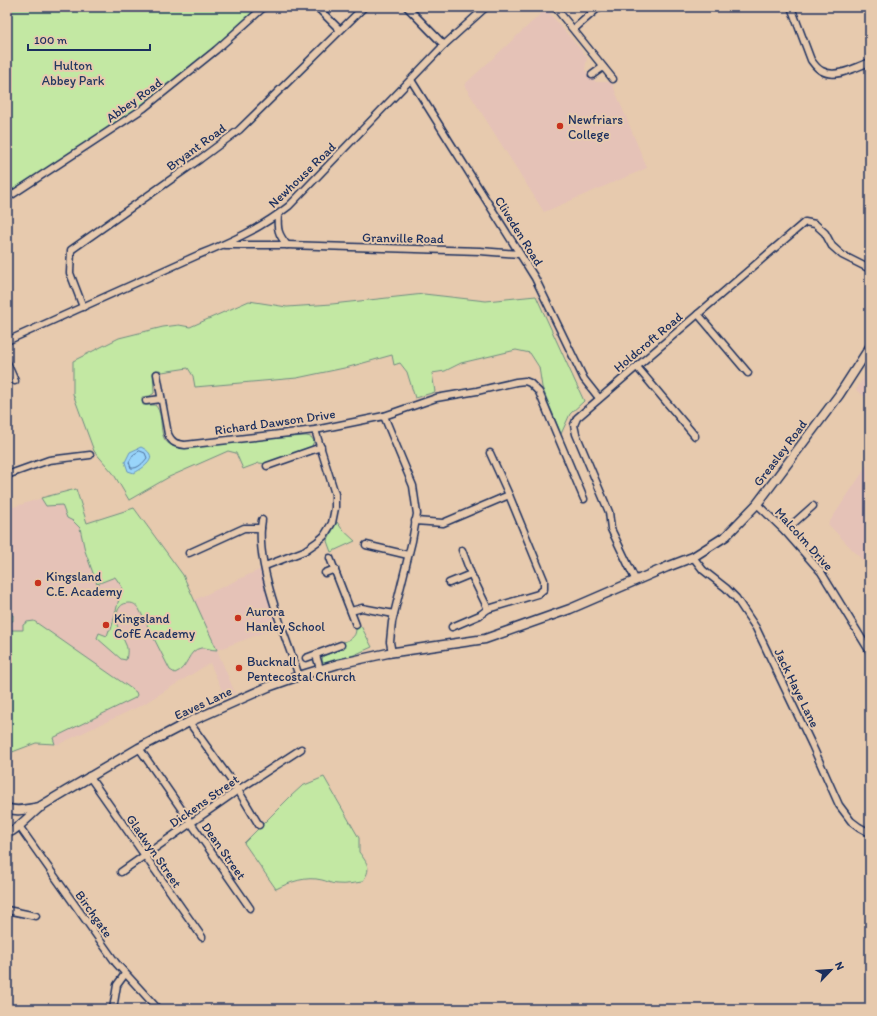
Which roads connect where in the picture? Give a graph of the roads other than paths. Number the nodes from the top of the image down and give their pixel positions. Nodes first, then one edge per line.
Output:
1 (264, 7) edge
2 (317, 7) edge
3 (364, 7) edge
4 (407, 7) edge
5 (486, 7) edge
6 (555, 7) edge
7 (599, 7) edge
8 (791, 7) edge
9 (574, 29) junction
10 (340, 30) junction
11 (444, 45) junction
12 (870, 62) edge
13 (603, 67) junction
14 (592, 75) dead end
15 (613, 79) dead end
16 (411, 80) junction
17 (7, 198) edge
18 (278, 215) junction
19 (223, 245) junction
20 (287, 245) junction
21 (519, 254) junction
22 (870, 269) edge
23 (83, 306) junction
24 (698, 314) junction
25 (7, 341) edge
26 (870, 347) edge
27 (7, 364) edge
28 (637, 367) junction
29 (748, 373) dead end
30 (157, 374) dead end
31 (15, 381) dead end
32 (599, 398) junction
33 (161, 399) junction
34 (146, 401) dead end
35 (384, 416) junction
36 (315, 430) junction
37 (695, 436) dead end
38 (321, 447) junction
39 (490, 452) dead end
40 (90, 455) dead end
41 (267, 466) dead end
42 (7, 475) edge
43 (509, 495) junction
44 (584, 499) dead end
45 (757, 504) junction
46 (813, 506) dead end
47 (262, 520) dead end
48 (415, 521) junction
49 (261, 528) junction
50 (785, 530) junction
51 (366, 545) dead end
52 (462, 550) dead end
53 (189, 553) dead end
54 (408, 555) junction
55 (693, 557) junction
56 (330, 558) dead end
57 (265, 566) junction
58 (335, 569) junction
59 (325, 574) dead end
60 (471, 574) junction
61 (636, 581) junction
62 (449, 583) dead end
63 (488, 609) junction
64 (351, 611) junction
65 (394, 614) junction
66 (356, 625) dead end
67 (452, 627) dead end
68 (341, 645) dead end
69 (870, 652) edge
70 (390, 653) junction
71 (316, 655) junction
72 (306, 658) dead end
73 (320, 669) junction
74 (299, 676) junction
75 (189, 722) junction
76 (139, 748) junction
77 (301, 749) dead end
78 (90, 776) junction
79 (238, 790) junction
80 (42, 806) junction
81 (7, 808) edge
82 (191, 823) junction
83 (19, 826) junction
84 (259, 826) dead end
85 (7, 832) edge
86 (870, 833) edge
87 (144, 856) junction
88 (121, 872) dead end
89 (250, 908) dead end
90 (7, 910) edge
91 (36, 916) dead end
92 (202, 937) dead end
93 (125, 974) junction
94 (113, 1009) edge
95 (158, 1009) edge

1 - 17 street, Abbey Road
2 - 10 street
3 - 10 street, Bryant Road
4 - 11 street
5 - 11 street, Newhouse Road
6 - 9 street
7 - 9 street
8 - 12 street
9 - 13 street
10 - 23 street, Bryant Road
11 - 16 street, Newhouse Road
13 - 14 street
13 - 15 street
16 - 18 street, Newhouse Road
16 - 21 street, Cliveden Road
18 - 19 street, Newhouse Road
18 - 20 street
19 - 20 street, Granville Road
19 - 23 street, Newhouse Road
20 - 21 street, Granville Road
21 - 32 street, Cliveden Road
22 - 24 street, Holdcroft Road
23 - 25 street, Newhouse Road
24 - 28 street, Holdcroft Road
24 - 29 street
26 - 45 street, Greasley Road
27 - 31 street
28 - 32 street, Holdcroft Road
28 - 37 street
30 - 33 street, Richard Dawson Drive
32 - 61 street, Holdcroft Road
33 - 34 street
33 - 36 street, Richard Dawson Drive
35 - 36 street, Richard Dawson Drive
35 - 44 street, Richard Dawson Drive
35 - 48 street
36 - 38 street
38 - 41 street
38 - 57 street
39 - 43 street
40 - 42 street
43 - 48 street
43 - 63 street
45 - 50 street, Malcolm Drive
45 - 55 street, Greasley Road
46 - 50 street
47 - 49 street
48 - 54 street
49 - 53 street
49 - 57 street
50 - 69 street, Malcolm Drive
51 - 54 street
52 - 60 street
54 - 65 street
55 - 61 street, Greasley Road
55 - 86 street, Jack Haye Lane
56 - 58 street
57 - 74 street
58 - 59 street
58 - 64 street
60 - 62 street
60 - 63 street
61 - 70 street, Eaves Lane
63 - 67 street
64 - 65 street
64 - 66 street
65 - 70 street
68 - 71 street
70 - 73 street, Eaves Lane
71 - 72 street
71 - 73 street
73 - 74 street, Eaves Lane
74 - 75 street, Eaves Lane
75 - 76 street, Eaves Lane
75 - 79 street
76 - 78 street, Eaves Lane
76 - 82 street, Dean Street
77 - 79 street, Dickens Street
78 - 80 street, Eaves Lane
78 - 87 street, Gladwyn Street
79 - 82 street, Dickens Street
79 - 84 street
80 - 81 street, Eaves Lane
80 - 83 street, Eaves Lane
82 - 87 street, Dickens Street
82 - 89 street, Dean Street
83 - 85 street, Eaves Lane
83 - 93 street, Birchgate
87 - 88 street, Dickens Street
87 - 92 street, Gladwyn Street
90 - 91 street
93 - 94 street
93 - 95 street, Birchgate

